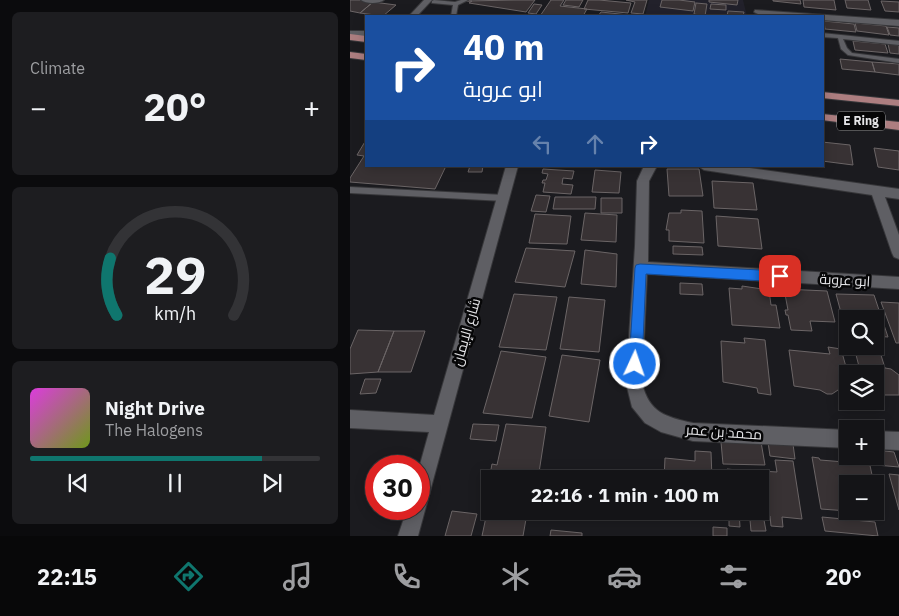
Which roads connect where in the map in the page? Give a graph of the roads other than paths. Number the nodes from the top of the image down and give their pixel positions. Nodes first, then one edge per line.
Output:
1 (365, 0) edge
2 (380, 0) edge
3 (465, 0) edge
4 (433, 1) edge
5 (456, 4) junction
6 (758, 11) edge
7 (414, 15) edge
8 (422, 15) edge
9 (454, 15) edge
10 (805, 15) edge
11 (824, 17) edge
12 (899, 23) edge
13 (365, 34) edge
14 (350, 35) edge
15 (824, 36) edge
16 (365, 39) edge
17 (841, 40) junction
18 (824, 41) edge
19 (899, 43) edge
20 (350, 55) edge
21 (365, 57) edge
22 (899, 61) edge
23 (824, 95) edge
24 (899, 103) edge
25 (824, 117) edge
26 (899, 126) edge
27 (512, 167) edge
28 (650, 167) edge
29 (711, 167) edge
30 (350, 190) edge
31 (877, 191) junction
32 (899, 194) edge
33 (504, 198) junction
34 (899, 253) edge
35 (640, 268) junction
36 (899, 283) edge
37 (350, 420) edge
38 (440, 424) junction
39 (839, 439) edge
40 (884, 440) edge
41 (899, 441) edge
42 (430, 459) edge
43 (413, 520) edge
44 (408, 536) edge

1 - 2 street
3 - 5 lane
4 - 5 lane
4 - 7 street
4 - 8 street
5 - 9 lane
6 - 10 street
11 - 12 street
13 - 14 street
14 - 16 main road
15 - 17 lane
17 - 18 lane
17 - 19 lane
17 - 22 lane
20 - 21 main road
23 - 24 main road, E Ring
25 - 26 main road, E Ring
27 - 33 street, شارع الإيمان
28 - 35 street, محمد بن عمر
29 - 31 street
30 - 33 lane
31 - 32 street
31 - 34 street
33 - 38 street, شارع الإيمان
35 - 36 street, ابو عروبة
35 - 39 street, محمد بن عمر
37 - 38 street
38 - 42 street, شارع الإيمان
40 - 41 street
43 - 44 street

